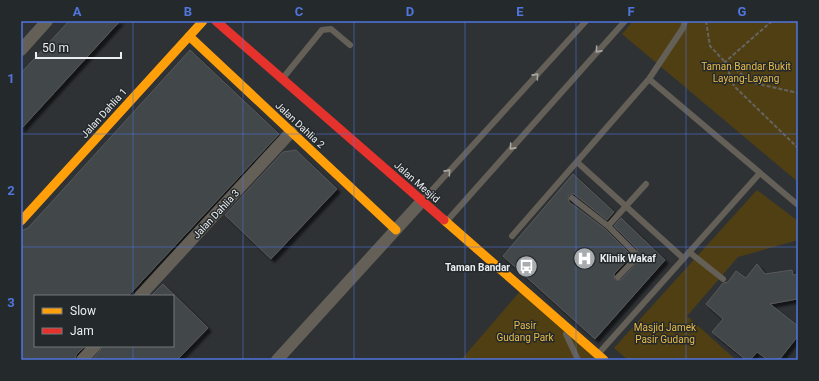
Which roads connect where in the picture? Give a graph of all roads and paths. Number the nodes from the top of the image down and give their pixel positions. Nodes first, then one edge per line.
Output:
1 (47, 21) edge
2 (203, 21) edge
3 (216, 21) edge
4 (586, 21) edge
5 (624, 21) edge
6 (685, 21) edge
7 (706, 21) edge
8 (772, 21) edge
9 (189, 36) junction
10 (350, 45) dead end
11 (21, 50) edge
12 (725, 62) junction
13 (282, 79) junction
14 (649, 79) junction
15 (798, 93) edge
16 (291, 132) junction
17 (798, 148) edge
18 (577, 162) junction
19 (760, 173) junction
20 (646, 184) dead end
21 (572, 198) dead end
22 (422, 201) junction
23 (798, 204) edge
24 (626, 206) junction
25 (21, 221) edge
26 (446, 222) junction
27 (608, 226) junction
28 (396, 230) junction
29 (512, 236) dead end
30 (689, 252) junction
31 (683, 258) junction
32 (618, 278) dead end
33 (723, 279) dead end
34 (141, 295) edge
35 (560, 322) junction
36 (94, 347) edge
37 (601, 357) edge
38 (279, 359) edge
39 (82, 360) edge
40 (578, 360) edge

1 - 11 street
2 - 9 street, Jalan Dahlia 1
3 - 13 street, Jalan Mesjid
22 -> 4 lane
5 -> 26 lane
6 - 14 lane
7 - 12 path
8 - 12 path
9 - 16 street, Jalan Dahlia 2
9 - 25 street, Jalan Dahlia 1
10 - 13 lane
12 - 15 path
12 - 17 path
13 - 22 street, Jalan Mesjid
14 - 18 lane
14 - 19 lane
16 - 28 street, Jalan Dahlia 2
16 - 34 street, Jalan Dahlia 3
18 - 24 lane
18 - 29 lane
19 - 23 lane
19 - 30 lane
20 - 24 lane
21 - 27 lane
22 - 26 street, Jalan Mesjid
22 - 28 street
24 - 27 lane
24 - 31 lane
26 - 35 street, Jalan Mesjid
27 - 32 lane
28 - 38 street
30 - 31 lane
30 - 33 lane
31 - 37 lane
35 - 37 street, Jalan Mesjid
35 - 40 lane
36 - 39 street

